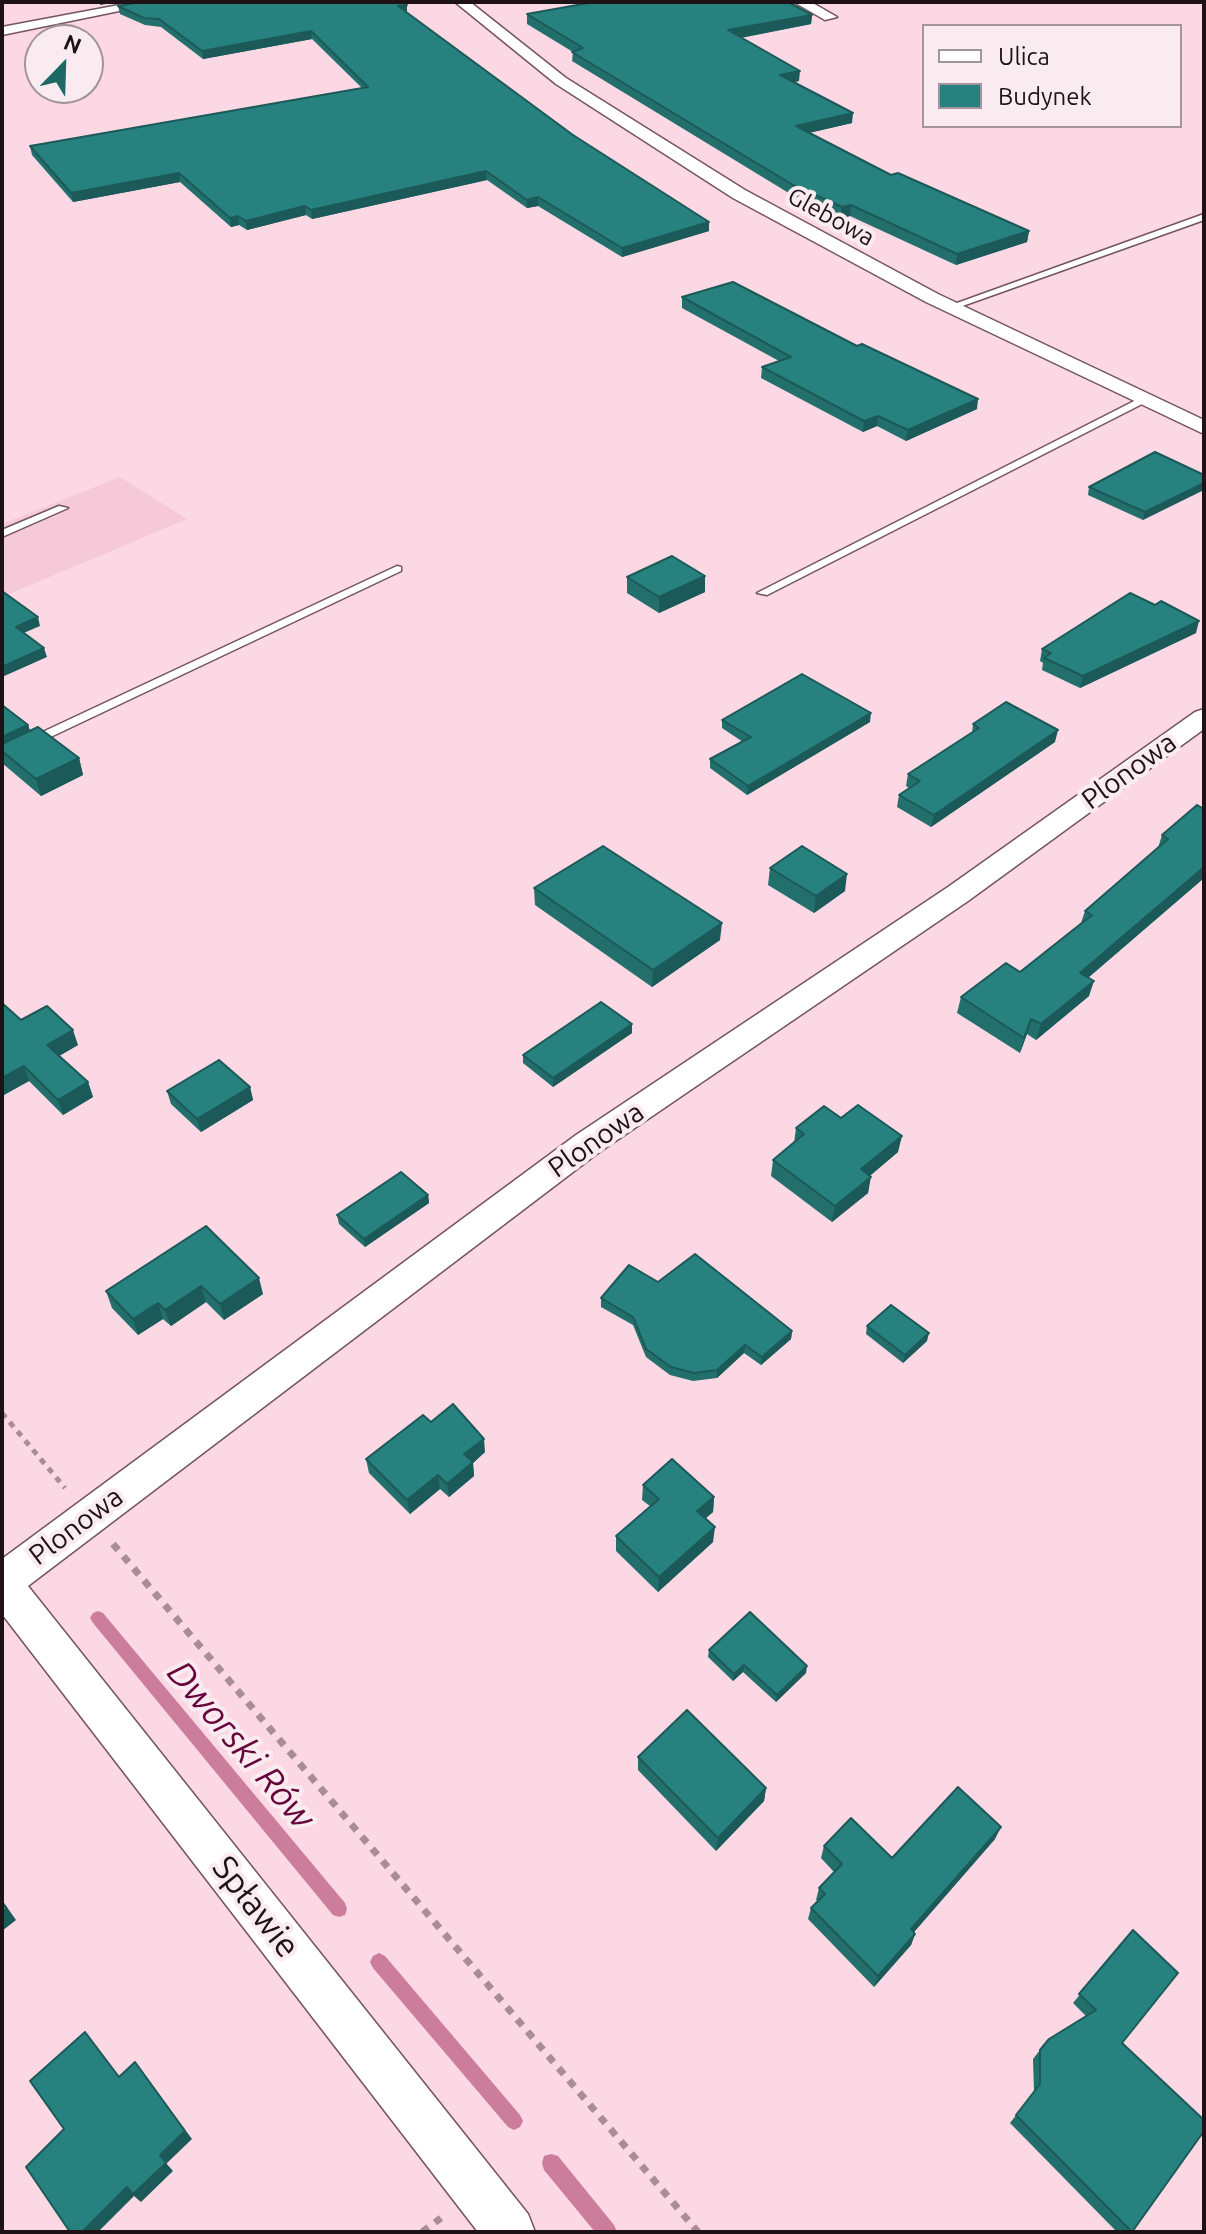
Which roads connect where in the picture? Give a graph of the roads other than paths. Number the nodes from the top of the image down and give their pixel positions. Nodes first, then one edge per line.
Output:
1 (156, 2) edge
2 (462, 2) edge
3 (801, 2) edge
4 (830, 17) dead end
5 (2, 31) edge
6 (1204, 217) edge
7 (951, 307) junction
8 (1142, 400) junction
9 (1204, 428) edge
10 (63, 508) dead end
11 (2, 534) edge
12 (397, 569) dead end
13 (763, 593) dead end
14 (1204, 717) edge
15 (2, 756) edge
16 (2, 1582) edge
17 (510, 2232) edge

1 - 5 street
2 - 7 street, Glebowa
3 - 4 street
6 - 7 lane
7 - 8 street, Glebowa
8 - 9 street, Glebowa
8 - 13 lane
10 - 11 lane
12 - 15 lane
14 - 16 street, Plonowa
16 - 17 street, Spławie

